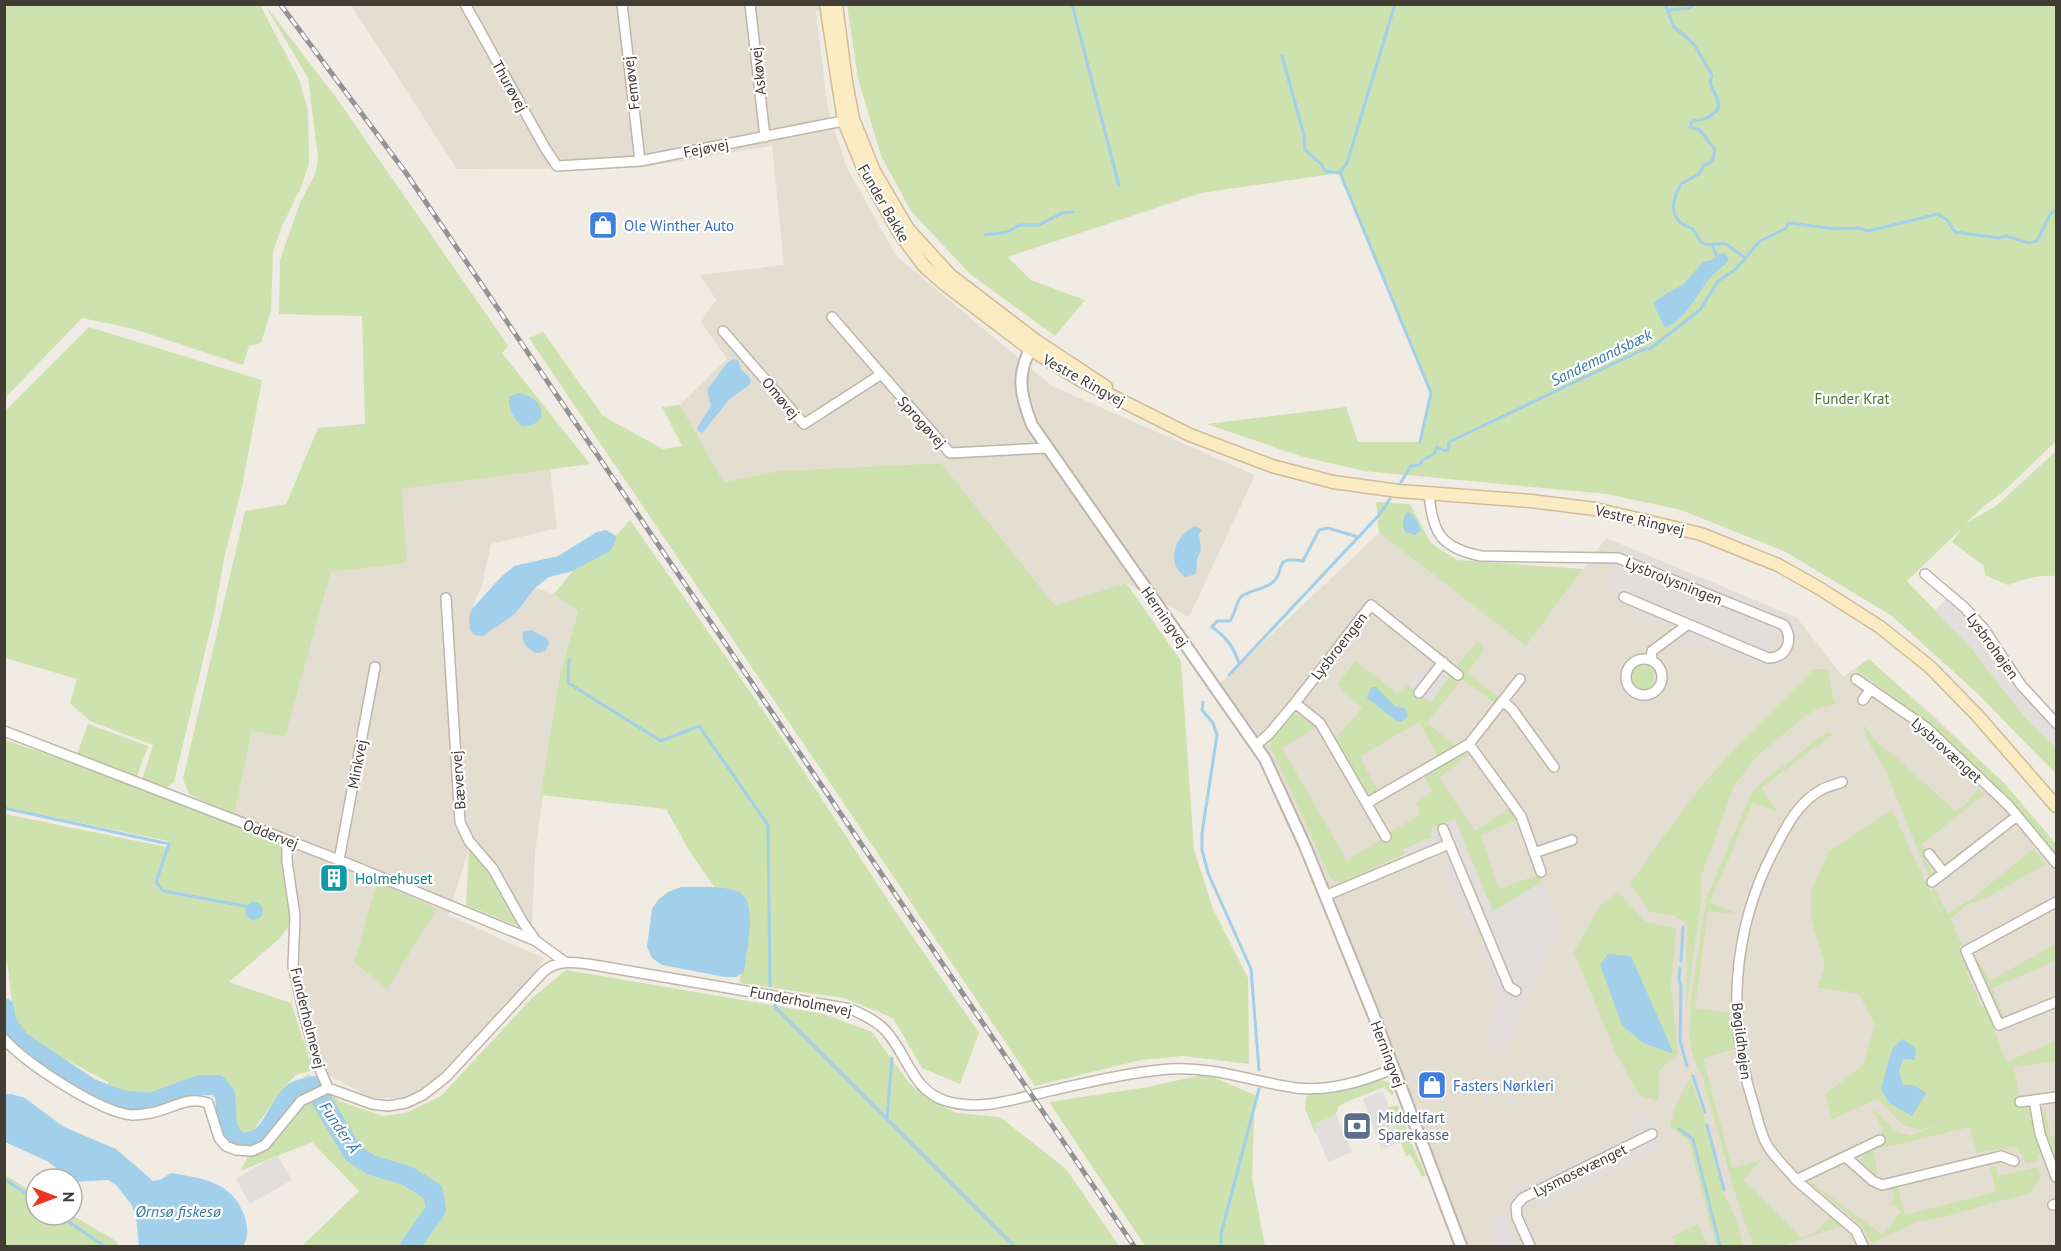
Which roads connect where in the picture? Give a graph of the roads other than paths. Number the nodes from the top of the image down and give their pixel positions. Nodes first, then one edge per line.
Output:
1 (465, 4) edge
2 (622, 4) edge
3 (750, 4) edge
4 (826, 4) edge
5 (836, 4) edge
6 (848, 120) junction
7 (765, 137) junction
8 (640, 160) junction
9 (557, 166) joint
10 (832, 317) dead end
11 (723, 330) dead end
12 (1033, 344) junction
13 (880, 375) junction
14 (1047, 448) junction
15 (1429, 493) junction
16 (1925, 574) dead end
17 (1624, 597) dead end
18 (446, 598) dead end
19 (1687, 625) junction
20 (1651, 660) junction
21 (1443, 662) junction
22 (375, 667) dead end
23 (1458, 675) dead end
24 (1520, 679) dead end
25 (1856, 679) dead end
26 (1871, 689) junction
27 (1419, 693) dead end
28 (1863, 700) dead end
29 (1503, 701) junction
30 (1295, 703) junction
31 (2056, 723) edge
32 (4, 731) edge
33 (1469, 744) junction
34 (1256, 745) junction
35 (1554, 767) dead end
36 (1842, 782) dead end
37 (1367, 804) junction
38 (2056, 806) edge
39 (2017, 816) junction
40 (1443, 829) dead end
41 (1386, 837) dead end
42 (287, 840) junction
43 (1572, 840) dead end
44 (1449, 844) junction
45 (1534, 853) junction
46 (1929, 854) dead end
47 (339, 860) junction
48 (2056, 863) edge
49 (1541, 872) dead end
50 (1944, 873) junction
51 (1932, 882) dead end
52 (1325, 896) junction
53 (2056, 902) edge
54 (536, 941) junction
55 (565, 962) junction
56 (1516, 991) dead end
57 (2056, 1002) edge
58 (4, 1040) edge
59 (1394, 1068) junction
60 (328, 1088) junction
61 (2056, 1097) edge
62 (2034, 1100) junction
63 (2020, 1102) dead end
64 (1652, 1134) dead end
65 (1880, 1140) dead end
66 (1847, 1158) junction
67 (2014, 1161) dead end
68 (2056, 1177) edge
69 (1796, 1180) junction
70 (1461, 1246) edge
71 (1530, 1246) edge
72 (1863, 1246) edge

1 - 9 street, Thurøvej
2 - 8 street, Femøvej
3 - 7 street, Askøvej
4 - 6 main road, Funder Bakke
5 - 6 main road, Funder Bakke
6 - 7 street, Fejøvej
6 - 12 main road, Funder Bakke
7 - 8 street, Fejøvej
8 - 9 street, Fejøvej
10 - 13 street, Sprogøvej
11 - 13 street, Omøvej
12 - 14 street, Herningvej
12 - 15 main road, Vestre Ringvej
13 - 14 street, Sprogøvej
14 - 34 street, Herningvej
15 - 19 street, Lysbrolysningen
15 - 38 main road, Vestre Ringvej
16 - 31 street, Lysbrohøjen
17 - 19 street, Lysbrolysningen
18 - 54 street, Bævervej
19 - 20 street
20 - 20 street
21 - 23 street, Lysbroengen
21 - 27 street
21 - 30 street, Lysbroengen
22 - 47 street, Minkvej
24 - 29 street
25 - 26 street, Lysbrovænget
26 - 28 street
26 - 39 street, Lysbrovænget
29 - 33 street
29 - 35 street
30 - 34 street, Lysbroengen
30 - 37 street
32 - 42 street, Oddervej
33 - 37 street
33 - 45 street
34 - 52 street, Herningvej
36 - 69 street, Bøgildhøjen
37 - 41 street
39 - 48 street, Lysbrovænget
39 - 50 street
40 - 44 street
42 - 47 street, Oddervej
42 - 60 street, Funderholmevej
43 - 45 street
44 - 52 street
44 - 56 street
45 - 49 street
46 - 50 street
47 - 54 street, Oddervej
50 - 51 street
52 - 59 street, Herningvej
53 - 57 street
54 - 55 street, Bævervej
55 - 59 street, Funderholmevej
55 - 60 street, Funderholmevej
58 - 60 street, Funderholmevej
59 - 70 street, Herningvej
61 - 62 street
62 - 63 street
62 - 68 street
64 - 71 street, Lysmosevænget
65 - 66 street
66 - 67 street
66 - 69 street
69 - 72 street, Bøgildhøjen

